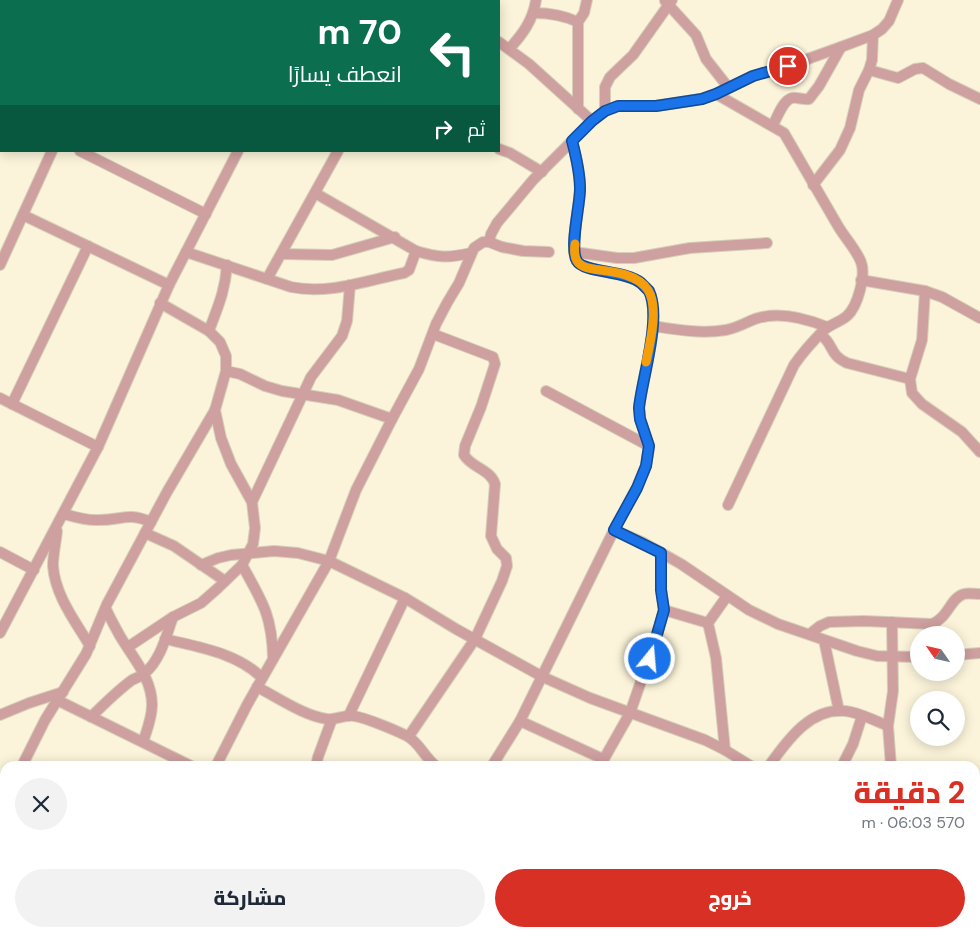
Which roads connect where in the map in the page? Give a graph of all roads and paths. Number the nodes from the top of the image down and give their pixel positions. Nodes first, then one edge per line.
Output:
1 (536, 0) edge
2 (587, 0) edge
3 (898, 0) edge
4 (669, 2) edge
5 (534, 13) junction
6 (578, 22) junction
7 (873, 35) junction
8 (500, 43) edge
9 (841, 47) junction
10 (509, 49) junction
11 (869, 70) junction
12 (728, 87) junction
13 (716, 94) junction
14 (980, 98) edge
15 (578, 109) junction
16 (605, 111) junction
17 (592, 121) junction
18 (773, 125) junction
19 (572, 141) junction
20 (500, 149) edge
21 (52, 152) edge
22 (82, 152) edge
23 (237, 152) edge
24 (337, 152) edge
25 (542, 172) junction
26 (813, 185) junction
27 (315, 194) junction
28 (206, 214) junction
29 (22, 215) junction
30 (395, 238) junction
31 (489, 242) junction
32 (767, 242) dead end
33 (88, 246) junction
34 (416, 251) junction
35 (186, 252) junction
36 (549, 252) dead end
37 (574, 252) junction
38 (471, 253) junction
39 (282, 254) junction
40 (0, 265) edge
41 (227, 265) junction
42 (268, 279) junction
43 (861, 280) junction
44 (169, 285) junction
45 (350, 285) junction
46 (925, 291) junction
47 (160, 303) junction
48 (980, 317) edge
49 (653, 326) junction
50 (208, 331) junction
51 (823, 331) junction
52 (432, 334) junction
53 (226, 370) junction
54 (910, 379) junction
55 (546, 391) dead end
56 (304, 394) junction
57 (0, 398) edge
58 (12, 404) junction
59 (215, 410) junction
60 (392, 419) junction
61 (649, 446) junction
62 (98, 447) junction
63 (980, 452) edge
64 (252, 502) junction
65 (728, 505) dead end
66 (64, 514) junction
67 (151, 522) junction
68 (58, 524) junction
69 (614, 530) junction
70 (145, 533) junction
71 (0, 552) edge
72 (250, 552) junction
73 (661, 553) junction
74 (329, 561) junction
75 (201, 565) junction
76 (242, 565) junction
77 (34, 570) junction
78 (225, 581) junction
79 (980, 594) edge
80 (727, 596) junction
81 (405, 598) junction
82 (106, 609) junction
83 (664, 610) junction
84 (173, 617) junction
85 (892, 622) junction
86 (708, 623) junction
87 (0, 633) edge
88 (810, 634) junction
89 (165, 639) junction
90 (474, 639) junction
91 (824, 640) junction
92 (90, 646) junction
93 (128, 647) junction
94 (980, 653) edge
95 (965, 654) edge
96 (893, 655) junction
97 (910, 656) edge
98 (273, 659) junction
99 (145, 674) junction
100 (543, 677) junction
101 (260, 683) junction
102 (60, 696) junction
103 (839, 711) junction
104 (630, 713) junction
105 (0, 715) edge
106 (349, 716) junction
107 (862, 716) junction
108 (91, 717) junction
109 (332, 719) junction
110 (520, 721) junction
111 (888, 726) junction
112 (408, 736) junction
113 (143, 742) junction
114 (725, 750) junction
115 (24, 761) edge
116 (181, 761) edge
117 (219, 761) edge
118 (317, 761) edge
119 (430, 761) edge
120 (495, 761) edge
121 (598, 761) edge
122 (603, 761) edge
123 (743, 761) edge
124 (773, 761) edge
125 (844, 761) edge
126 (891, 761) edge

1 - 5 street
2 - 6 street
3 - 7 street
4 - 12 street
4 - 16 street
5 - 6 street
5 - 10 street
6 - 15 street
7 - 9 street
7 - 11 street
8 - 10 street
9 - 12 street
9 - 18 street
10 - 15 street
11 - 14 street
11 - 26 street
12 - 13 street
13 - 16 street
13 - 18 street
15 - 17 street
16 - 17 street
17 - 19 street
18 - 26 street
19 - 25 street
19 - 37 street
20 - 25 street
21 - 29 street
22 - 28 street
23 - 28 street
24 - 27 street
25 - 31 street
26 - 43 street
27 - 30 street
27 - 39 street
28 - 35 street
29 - 33 street
29 - 40 street
30 - 34 street
30 - 39 street
31 - 36 street
31 - 38 street
32 - 37 street
33 - 44 street
33 - 58 street
34 - 38 street
34 - 45 street
35 - 41 street
35 - 44 street
37 - 49 street
38 - 52 street
39 - 42 street
41 - 42 street
41 - 50 street
42 - 45 street
43 - 46 street
43 - 51 street
44 - 47 street
45 - 56 street
46 - 48 street
46 - 54 street
47 - 50 street
47 - 62 street
49 - 51 street
49 - 61 street
50 - 53 street
51 - 54 street
51 - 65 street
52 - 60 street
52 - 90 street
53 - 56 street
53 - 59 street
54 - 63 street
55 - 61 street
56 - 60 street
56 - 64 street
57 - 58 street
58 - 62 street
59 - 64 street
59 - 67 street
60 - 74 street
61 - 69 street
62 - 66 street
64 - 72 street
66 - 67 street
66 - 68 street
67 - 70 street
68 - 77 street
68 - 92 street
69 - 73 street
69 - 100 street
70 - 75 street
70 - 82 street
71 - 77 street
72 - 74 street
72 - 75 street
72 - 76 street
73 - 80 street
73 - 83 street
74 - 81 street
74 - 98 street
75 - 78 street
76 - 78 street
76 - 98 street
77 - 87 street
78 - 84 street
79 - 85 street
80 - 86 street
80 - 88 street
81 - 90 street
81 - 106 street
82 - 92 street
82 - 93 street
83 - 86 street
83 - 104 street
84 - 89 street
84 - 93 street
85 - 88 street
85 - 96 street
86 - 114 street
88 - 91 street
89 - 99 street
89 - 101 street
90 - 100 street
90 - 112 street
91 - 96 street
91 - 103 street
92 - 102 street
93 - 99 street
94 - 95 street
96 - 97 street
96 - 111 street
98 - 101 street
99 - 108 street
99 - 113 street
100 - 104 street
100 - 110 street
101 - 109 street
101 - 117 street
102 - 105 street
102 - 108 street
102 - 115 street
103 - 107 street
103 - 124 street
104 - 114 street
104 - 122 street
106 - 109 street
106 - 112 street
107 - 111 street
107 - 125 street
108 - 113 street
109 - 118 street
110 - 120 street
110 - 121 street
111 - 126 street
112 - 119 street
113 - 116 street
114 - 123 street

